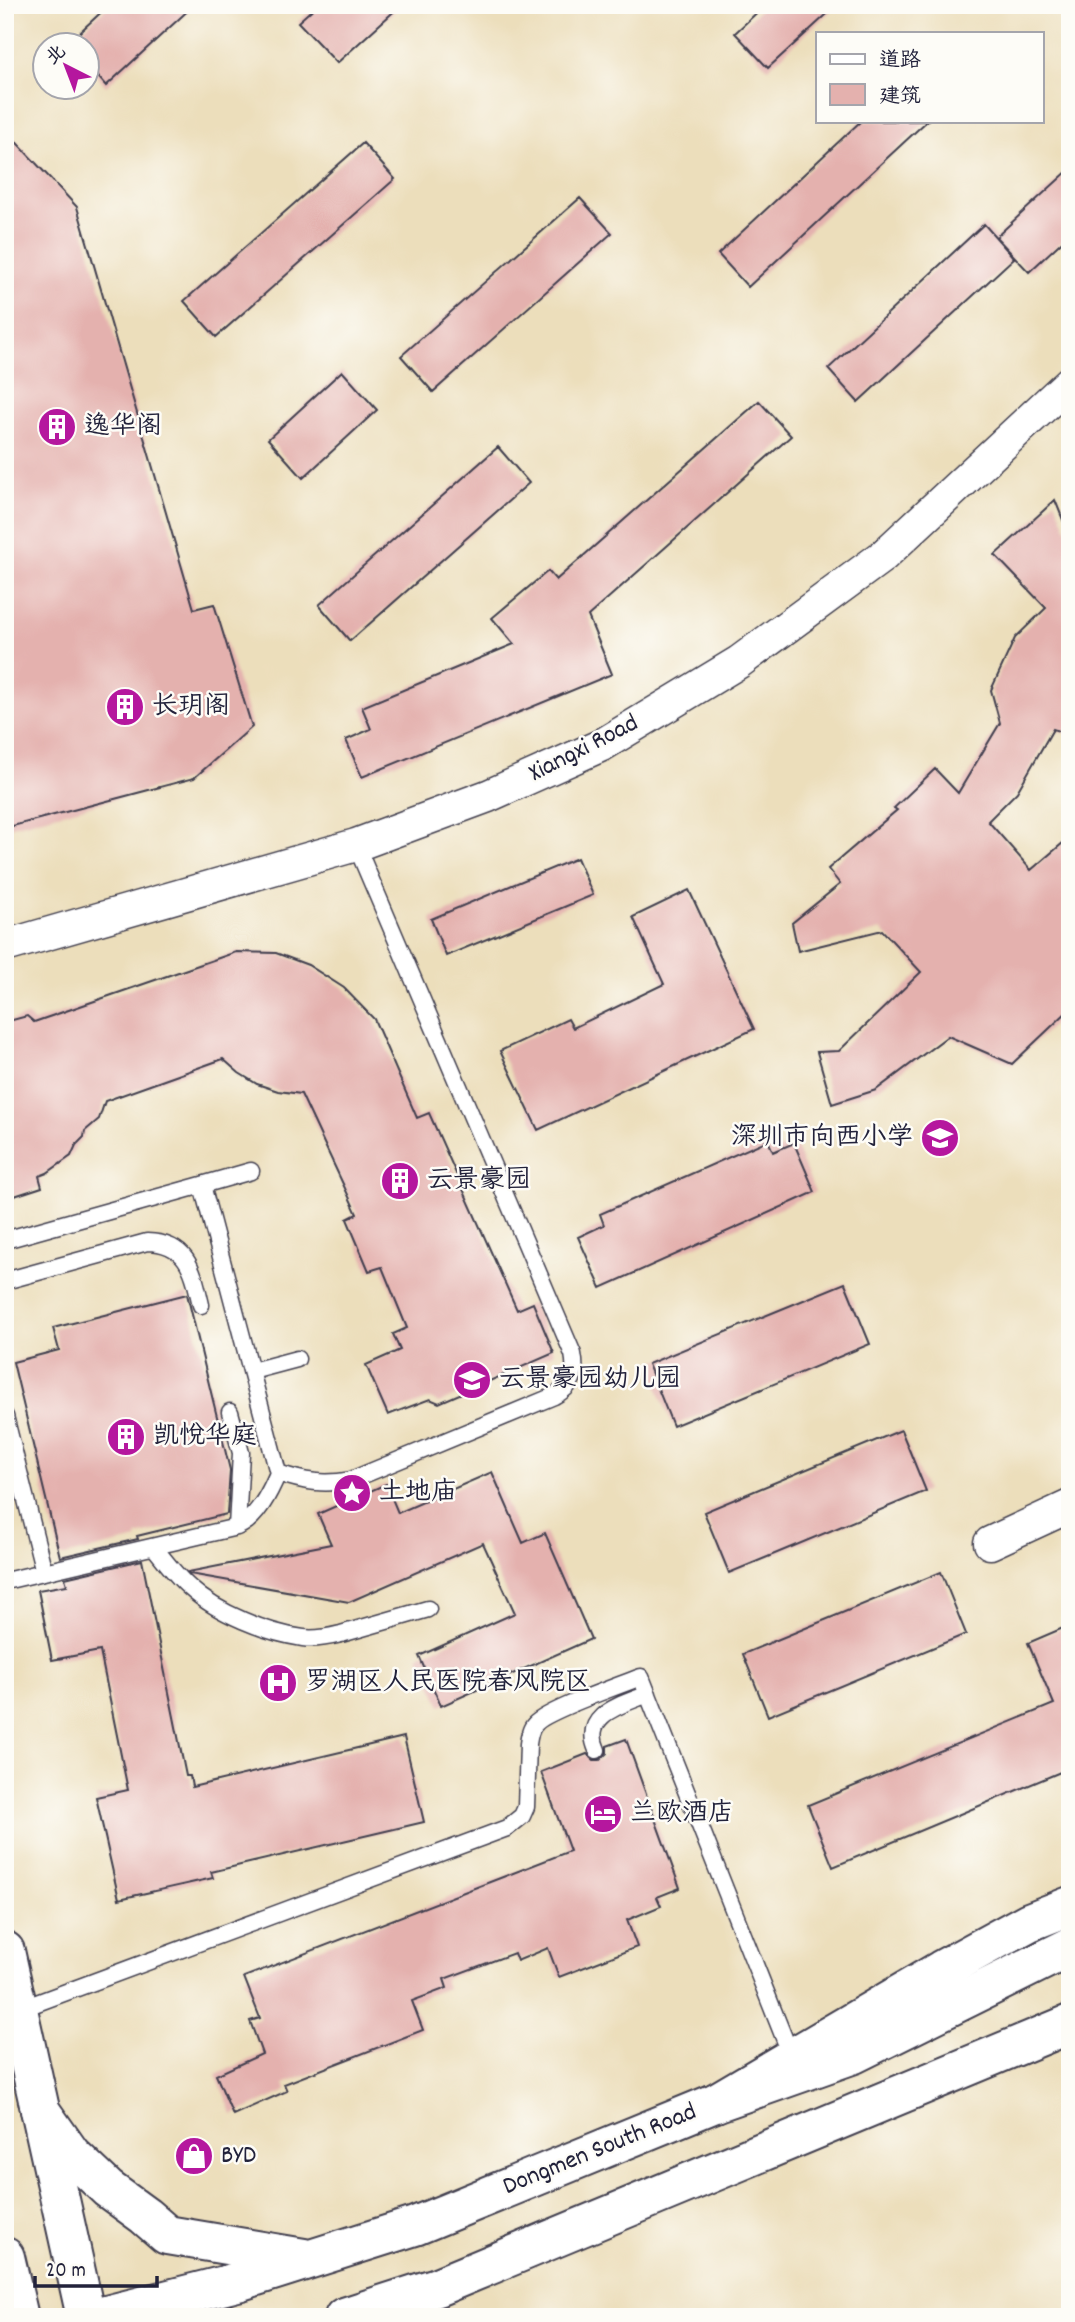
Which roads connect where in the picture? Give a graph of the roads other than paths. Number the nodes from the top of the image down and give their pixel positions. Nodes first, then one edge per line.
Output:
1 (1070, 382) edge
2 (356, 845) junction
3 (5, 947) edge
4 (251, 1171) dead end
5 (202, 1185) junction
6 (5, 1240) edge
7 (5, 1281) edge
8 (201, 1305) dead end
9 (297, 1359) dead end
10 (251, 1371) junction
11 (230, 1412) dead end
12 (5, 1416) edge
13 (278, 1473) junction
14 (1070, 1506) edge
15 (237, 1527) junction
16 (990, 1543) dead end
17 (154, 1547) junction
18 (44, 1572) junction
19 (5, 1581) edge
20 (428, 1609) dead end
21 (648, 1694) junction
22 (597, 1750) dead end
23 (1070, 1906) edge
24 (1070, 1947) edge
25 (5, 1951) edge
26 (18, 2010) junction
27 (1070, 2024) edge
28 (792, 2058) junction
29 (715, 2103) junction
30 (40, 2110) junction
31 (5, 2257) edge
32 (310, 2259) junction
33 (19, 2317) edge
34 (86, 2317) edge
35 (98, 2317) edge
36 (344, 2317) edge

1 - 2 street, Xiangxi Road
2 - 3 street, Xiangxi Road
2 - 13 lane
4 - 5 lane
5 - 6 lane
5 - 10 lane
7 - 8 lane
9 - 10 lane
10 - 13 lane
11 - 15 lane
12 - 18 lane
13 - 15 lane
14 - 16 street
15 - 17 lane
17 - 18 lane
17 - 20 lane
18 - 19 lane
21 - 22 lane
21 - 26 lane
21 - 28 lane
23 - 28 main road, Dongmen South Road
24 - 29 main road
25 - 26 main road
26 - 30 main road
27 - 36 main road
28 - 29 main road, Dongmen South Road
29 - 32 main road, Dongmen South Road
30 - 32 main road
30 - 34 main road
31 - 33 main road
32 - 35 main road, Dongmen South Road

